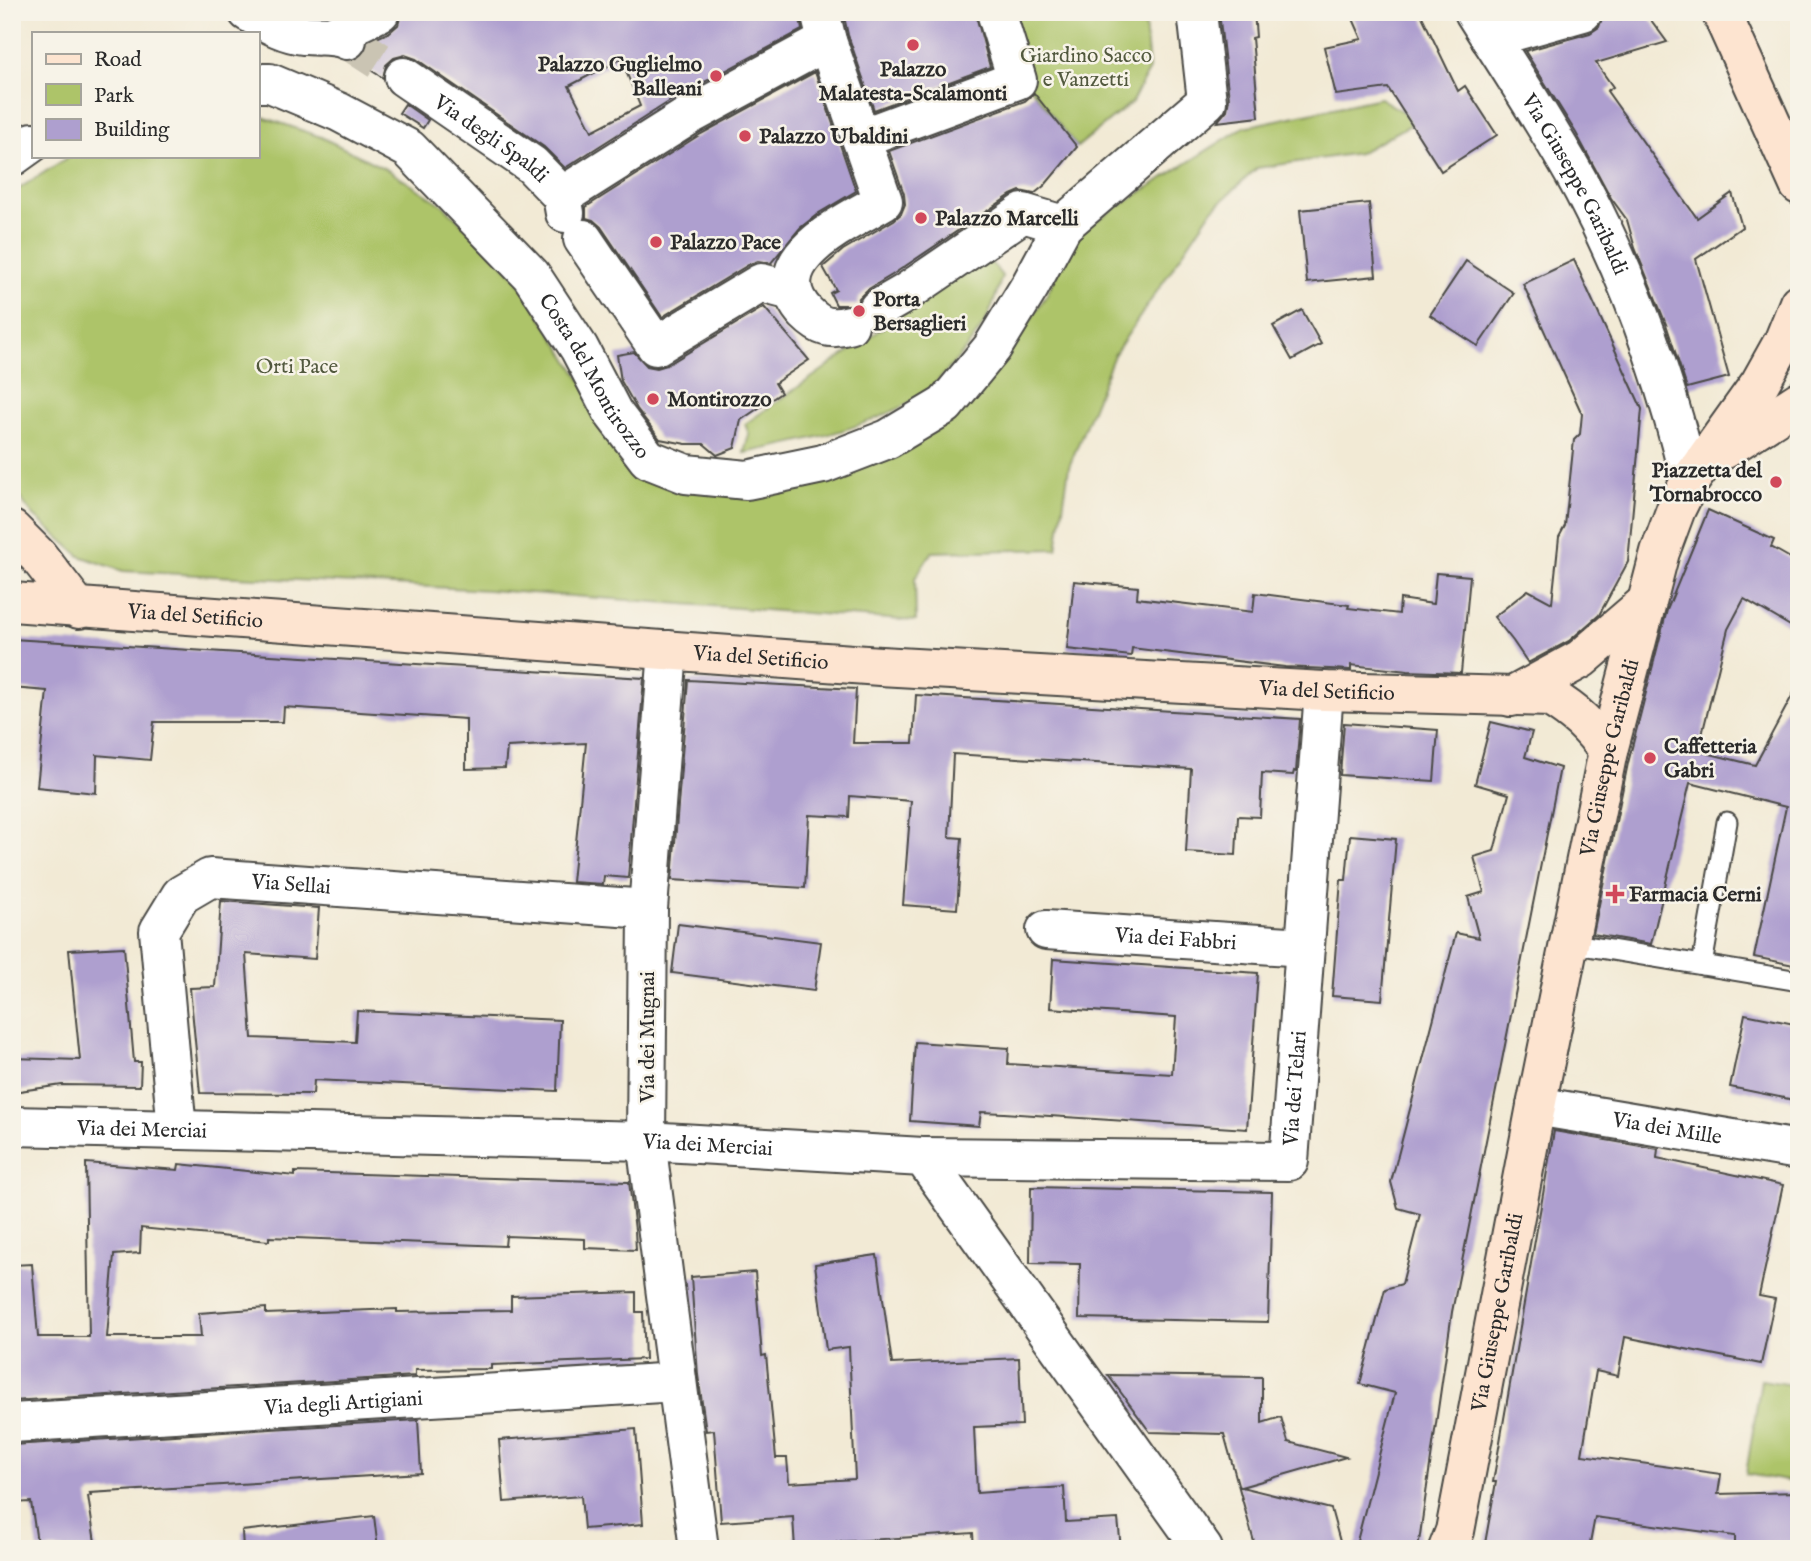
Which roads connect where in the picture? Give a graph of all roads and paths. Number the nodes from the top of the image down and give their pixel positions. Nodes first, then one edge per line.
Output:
1 (248, 12) edge
2 (380, 12) edge
3 (996, 12) edge
4 (1197, 12) edge
5 (1583, 12) edge
6 (1721, 12) edge
7 (1482, 25) edge
8 (824, 26) edge
9 (404, 76) tunnel mouth
10 (259, 83) edge
11 (861, 138) junction
12 (32, 143) edge
13 (12, 157) edge
14 (1799, 185) edge
15 (570, 216) junction
16 (1063, 225) junction
17 (792, 291) junction
18 (1799, 303) edge
19 (1799, 401) edge
20 (1673, 412) junction
21 (1738, 416) junction
22 (1690, 481) junction
23 (12, 530) edge
24 (12, 603) edge
25 (1646, 603) junction
26 (79, 609) junction
27 (668, 649) junction
28 (1324, 691) junction
29 (1511, 697) junction
30 (1608, 751) junction
31 (1727, 822) dead end
32 (648, 909) junction
33 (1046, 930) dead end
34 (1569, 943) junction
35 (1305, 947) junction
36 (1702, 965) junction
37 (1799, 981) edge
38 (1536, 1106) junction
39 (12, 1126) edge
40 (177, 1130) junction
41 (646, 1141) junction
42 (1799, 1150) edge
43 (923, 1157) junction
44 (677, 1382) junction
45 (12, 1423) edge
46 (1454, 1543) edge
47 (699, 1549) edge
48 (1203, 1549) edge

1 - 2 street
3 - 11 street
4 - 16 street
5 - 7 street
6 - 14 main road
7 - 20 street, Via Giuseppe Garibaldi
8 - 11 street
8 - 15 street
9 - 15 street, Via degli Spaldi
10 - 16 street, Costa del Montirozzo
11 - 17 street
12 - 13 street
15 - 17 street, Via degli Spaldi
16 - 17 street
18 - 21 main road
19 - 22 main road
20 - 21 street
20 - 22 street, Via Giuseppe Garibaldi
21 - 22 main road
22 - 25 main road, Via Giuseppe Garibaldi
23 - 26 main road
24 - 26 main road, Via del Setificio
25 - 29 main road
25 - 30 main road, Via Giuseppe Garibaldi
26 - 27 main road, Via del Setificio
27 - 28 main road, Via del Setificio
27 - 32 street, Via dei Mugnai
28 - 29 main road, Via del Setificio
28 - 35 street, Via dei Telari
29 - 30 main road, Via del Setificio
30 - 34 main road, Via Giuseppe Garibaldi
31 - 36 lane
32 - 40 street, Via Sellai
32 - 41 street, Via dei Mugnai
33 - 35 street, Via dei Fabbri
34 - 36 lane
34 - 38 main road, Via Giuseppe Garibaldi
35 - 43 street, Via dei Telari
36 - 37 lane
38 - 42 street, Via dei Mille
38 - 46 main road, Via Giuseppe Garibaldi
39 - 40 street, Via dei Merciai
40 - 41 street, Via dei Merciai
41 - 43 street, Via dei Merciai
41 - 44 street, Via dei Mugnai
43 - 48 street
44 - 45 street, Via degli Artigiani
44 - 47 street, Via dei Mugnai

